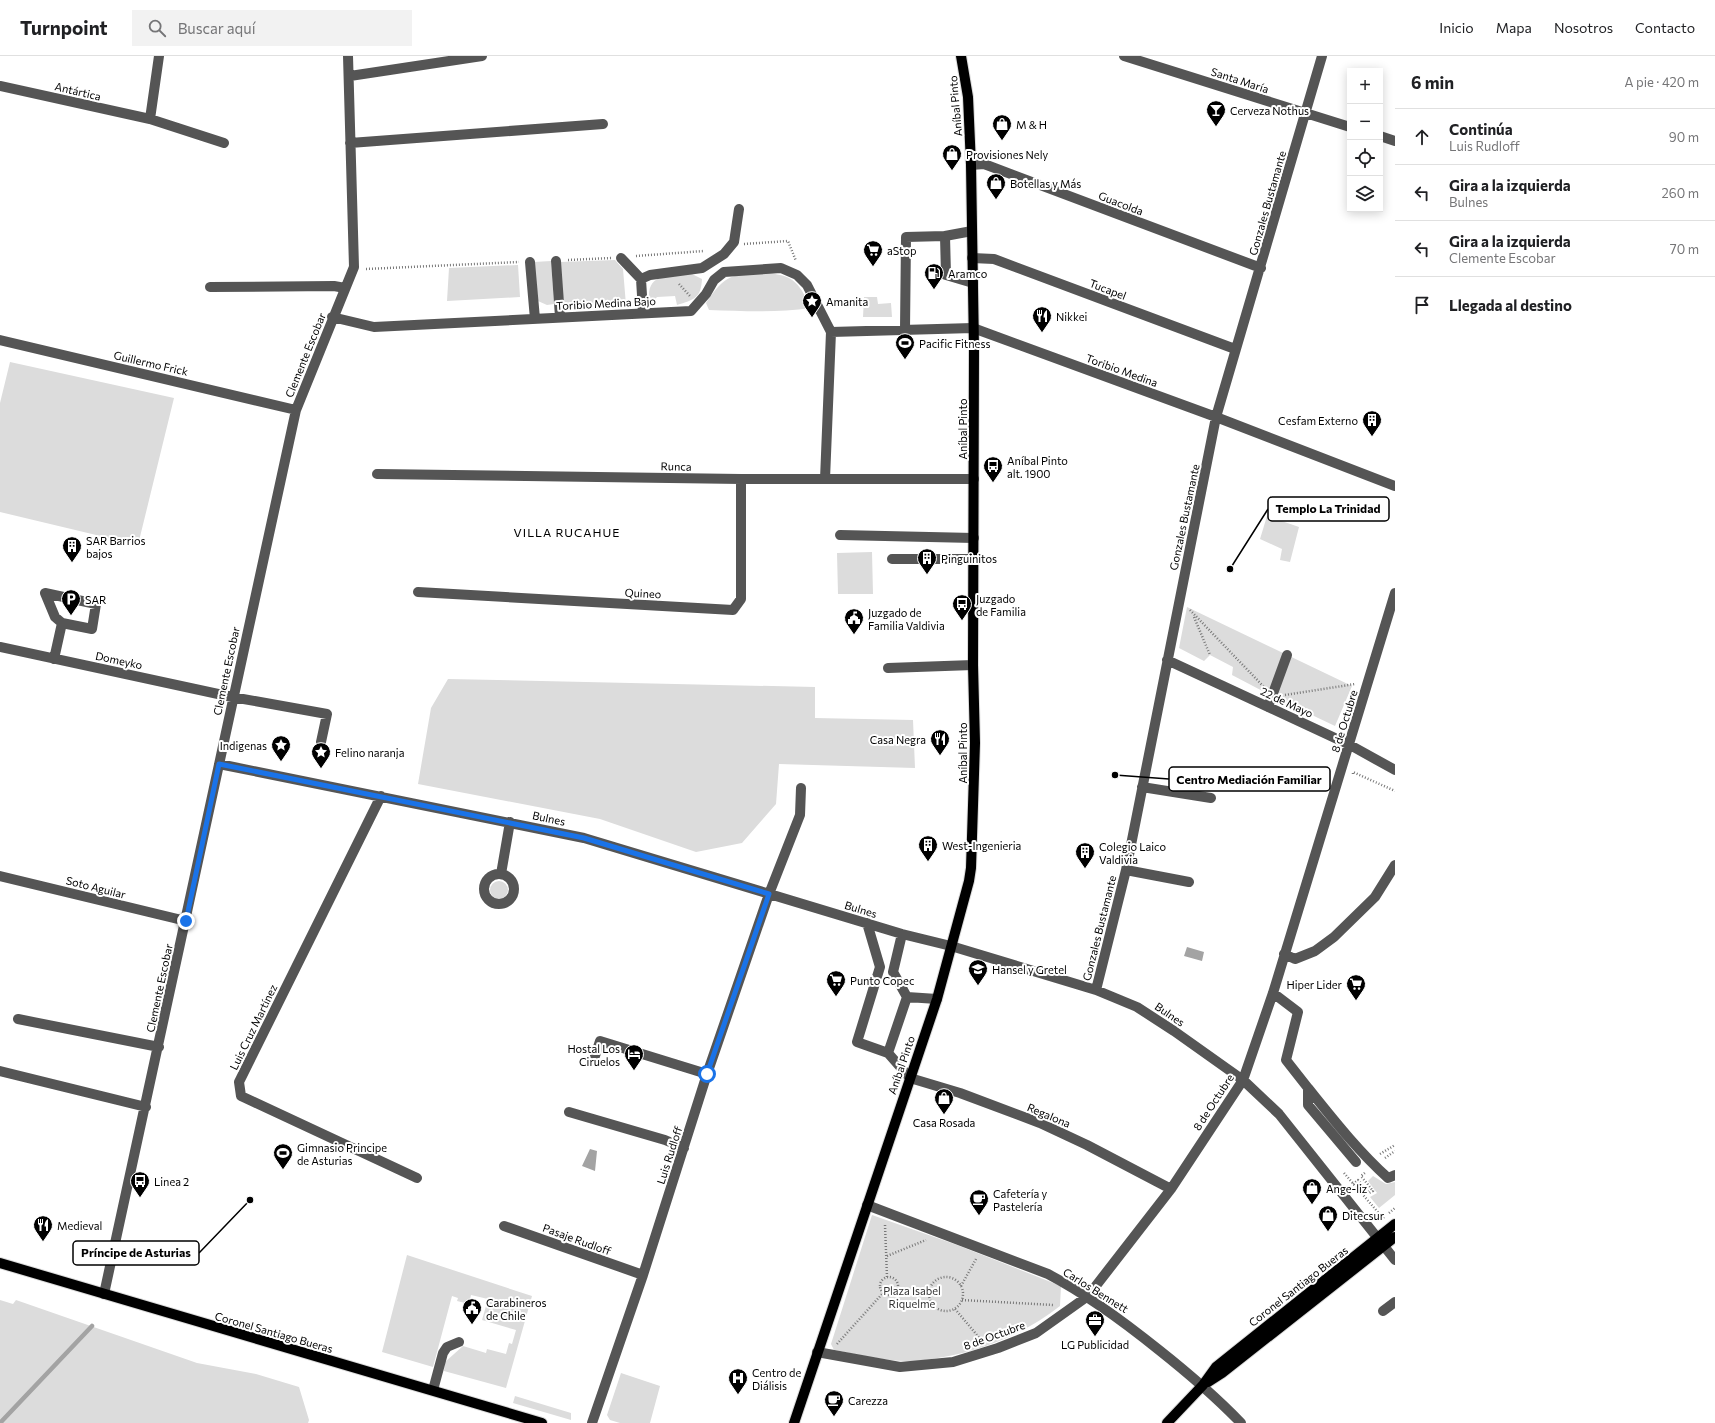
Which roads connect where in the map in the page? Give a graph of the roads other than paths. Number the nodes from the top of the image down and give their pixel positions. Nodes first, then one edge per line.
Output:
1 (159, 56) edge
2 (348, 56) edge
3 (482, 56) edge
4 (961, 56) edge
5 (1124, 56) edge
6 (1322, 56) edge
7 (1142, 58) edge
8 (350, 76) junction
9 (0, 86) edge
10 (1305, 112) junction
11 (150, 120) junction
12 (603, 124) dead end
13 (1347, 126) edge
14 (1383, 137) edge
15 (1395, 141) edge
16 (224, 143) dead end
17 (350, 143) junction
18 (971, 165) junction
19 (739, 209) dead end
20 (972, 231) junction
21 (945, 236) junction
22 (621, 258) dead end
23 (972, 258) junction
24 (556, 261) dead end
25 (530, 262) dead end
26 (702, 268) junction
27 (1261, 268) junction
28 (641, 279) junction
29 (714, 280) junction
30 (973, 283) junction
31 (210, 287) dead end
32 (345, 288) junction
33 (643, 312) junction
34 (332, 317) junction
35 (560, 317) junction
36 (535, 319) junction
37 (973, 328) junction
38 (905, 330) junction
39 (831, 332) junction
40 (0, 340) edge
41 (1235, 350) junction
42 (296, 410) junction
43 (1216, 418) junction
44 (377, 474) dead end
45 (741, 479) junction
46 (825, 479) junction
47 (974, 479) junction
48 (1395, 486) edge
49 (840, 535) dead end
50 (974, 538) junction
51 (892, 559) dead end
52 (973, 559) junction
53 (418, 592) dead end
54 (1395, 593) edge
55 (62, 623) junction
56 (0, 647) edge
57 (1287, 655) dead end
58 (54, 659) junction
59 (1167, 660) junction
60 (973, 665) junction
61 (888, 668) dead end
62 (232, 697) junction
63 (1268, 707) junction
64 (321, 742) dead end
65 (1350, 745) junction
66 (219, 764) junction
67 (1395, 770) edge
68 (1142, 787) junction
69 (800, 788) dead end
70 (381, 796) junction
71 (1211, 798) dead end
72 (510, 822) junction
73 (1395, 865) edge
74 (1126, 870) junction
75 (501, 874) dead end
76 (0, 876) edge
77 (1189, 882) dead end
78 (769, 894) junction
79 (186, 921) junction
80 (867, 923) junction
81 (902, 934) junction
82 (952, 946) junction
83 (1284, 954) junction
84 (1096, 990) junction
85 (1273, 993) junction
86 (907, 997) junction
87 (937, 998) junction
88 (18, 1019) dead end
89 (159, 1047) junction
90 (888, 1053) junction
91 (595, 1056) dead end
92 (0, 1071) edge
93 (707, 1074) junction
94 (910, 1078) junction
95 (1243, 1080) junction
96 (1308, 1088) junction
97 (146, 1107) junction
98 (568, 1112) dead end
99 (684, 1148) junction
100 (1356, 1162) dead end
101 (1395, 1175) edge
102 (417, 1178) dead end
103 (1171, 1189) junction
104 (867, 1205) junction
105 (1395, 1224) edge
106 (504, 1226) dead end
107 (1395, 1237) edge
108 (1381, 1242) junction
109 (1395, 1260) edge
110 (0, 1263) edge
111 (643, 1276) junction
112 (104, 1294) junction
113 (1088, 1296) junction
114 (1395, 1302) edge
115 (1383, 1311) dead end
116 (459, 1342) dead end
117 (817, 1352) junction
118 (1203, 1385) junction
119 (433, 1390) junction
120 (542, 1423) edge
121 (592, 1423) edge
122 (794, 1423) edge
123 (1167, 1423) edge
124 (1241, 1423) edge

1 - 11 street
2 - 8 street, Clemente Escobar
3 - 8 street
4 - 18 main road, Aníbal Pinto
5 - 7 street, Santa María
6 - 10 street, Gonzales Bustamante
7 - 10 street, Santa María
8 - 17 street, Clemente Escobar
9 - 11 street, Antártica
10 - 13 street, Santa María
10 - 27 street, Gonzales Bustamante
11 - 16 street, Antártica
12 - 17 street
14 - 15 street
17 - 32 street, Clemente Escobar
18 - 20 main road, Aníbal Pinto
18 - 27 street, Guacolda
19 - 26 street
20 - 21 street
20 - 23 main road, Aníbal Pinto
21 - 30 street
21 - 38 street
22 - 28 street
23 - 30 main road, Aníbal Pinto
23 - 41 street, Tucapel
24 - 35 street
25 - 36 street
26 - 28 street
26 - 29 street
27 - 41 street, Gonzales Bustamante
28 - 33 street
29 - 33 street, Toribio Medina Bajo
29 - 39 street
30 - 37 main road, Aníbal Pinto
31 - 32 street
32 - 34 street, Clemente Escobar
33 - 35 street, Toribio Medina Bajo
34 - 36 street, Toribio Medina Bajo
34 - 42 street, Clemente Escobar
35 - 36 street, Toribio Medina Bajo
37 - 38 street, Toribio Medina
37 - 43 street, Toribio Medina
37 - 47 main road, Aníbal Pinto
38 - 39 street, Toribio Medina
39 - 46 street
40 - 42 street, Guillermo Frick
41 - 43 street, Gonzales Bustamante
42 - 62 street, Clemente Escobar
43 - 48 street, Toribio Medina
43 - 59 street, Gonzales Bustamante
44 - 45 street, Runca
45 - 46 street, Runca
45 - 53 street, Quineo
46 - 47 street, Runca
47 - 50 main road, Aníbal Pinto
49 - 50 street
50 - 52 main road, Aníbal Pinto
51 - 52 street
52 - 60 main road, Aníbal Pinto
54 - 65 street, 8 de Octubre
55 - 55 street
55 - 58 street
56 - 58 street, Domeyko
57 - 63 street
58 - 62 street, Domeyko
59 - 63 street, 22 de Mayo
59 - 68 street, Gonzales Bustamante
60 - 61 street
60 - 82 main road, Aníbal Pinto
62 - 64 street, Domeyko
62 - 66 street, Clemente Escobar
63 - 65 street, 22 de Mayo
65 - 67 street, 22 de Mayo
65 - 83 street, 8 de Octubre
66 - 70 street, Bulnes
66 - 79 street, Clemente Escobar
68 - 71 street
68 - 74 street, Gonzales Bustamante
69 - 78 street, Luis Rudloff
70 - 72 street, Bulnes
70 - 102 street, Luis Cruz Martínez
72 - 75 street
72 - 78 street, Bulnes
73 - 83 street
74 - 77 street
74 - 84 street, Gonzales Bustamante
76 - 79 street, Soto Aguilar
78 - 80 street, Bulnes
78 - 93 street, Luis Rudloff
79 - 89 street, Clemente Escobar
80 - 81 street, Bulnes
80 - 90 street
81 - 82 street, Bulnes
81 - 86 street
82 - 84 street, Bulnes
82 - 87 main road, Aníbal Pinto
83 - 85 street, 8 de Octubre
84 - 95 street, Bulnes
85 - 95 street, 8 de Octubre
85 - 96 street
86 - 87 street
86 - 90 street
87 - 94 main road, Aníbal Pinto
88 - 89 street
89 - 97 street, Clemente Escobar
90 - 94 street
91 - 93 street
92 - 97 street
93 - 99 street, Luis Rudloff
94 - 103 street, Regalona
94 - 104 main road, Aníbal Pinto
95 - 103 street, 8 de Octubre
95 - 108 street, Bulnes
96 - 100 street
96 - 101 street
97 - 112 street, Clemente Escobar
98 - 99 street
99 - 111 street, Luis Rudloff
103 - 113 street, 8 de Octubre
104 - 113 street, Carlos Bennett
104 - 117 main road, Aníbal Pinto
105 - 108 main road, Coronel Santiago Bueras
106 - 111 street, Pasaje Rudloff
107 - 108 main road, Coronel Santiago Bueras
108 - 109 street, Bulnes
108 - 118 main road, Coronel Santiago Bueras
110 - 112 main road, Coronel Santiago Bueras
111 - 121 street, Luis Rudloff
112 - 119 main road, Coronel Santiago Bueras
113 - 117 street, 8 de Octubre
113 - 118 street, Carlos Bennett
114 - 115 street
116 - 119 street
117 - 122 main road, Aníbal Pinto
118 - 123 main road
118 - 124 street, Carlos Bennett
119 - 120 main road, Coronel Santiago Bueras

